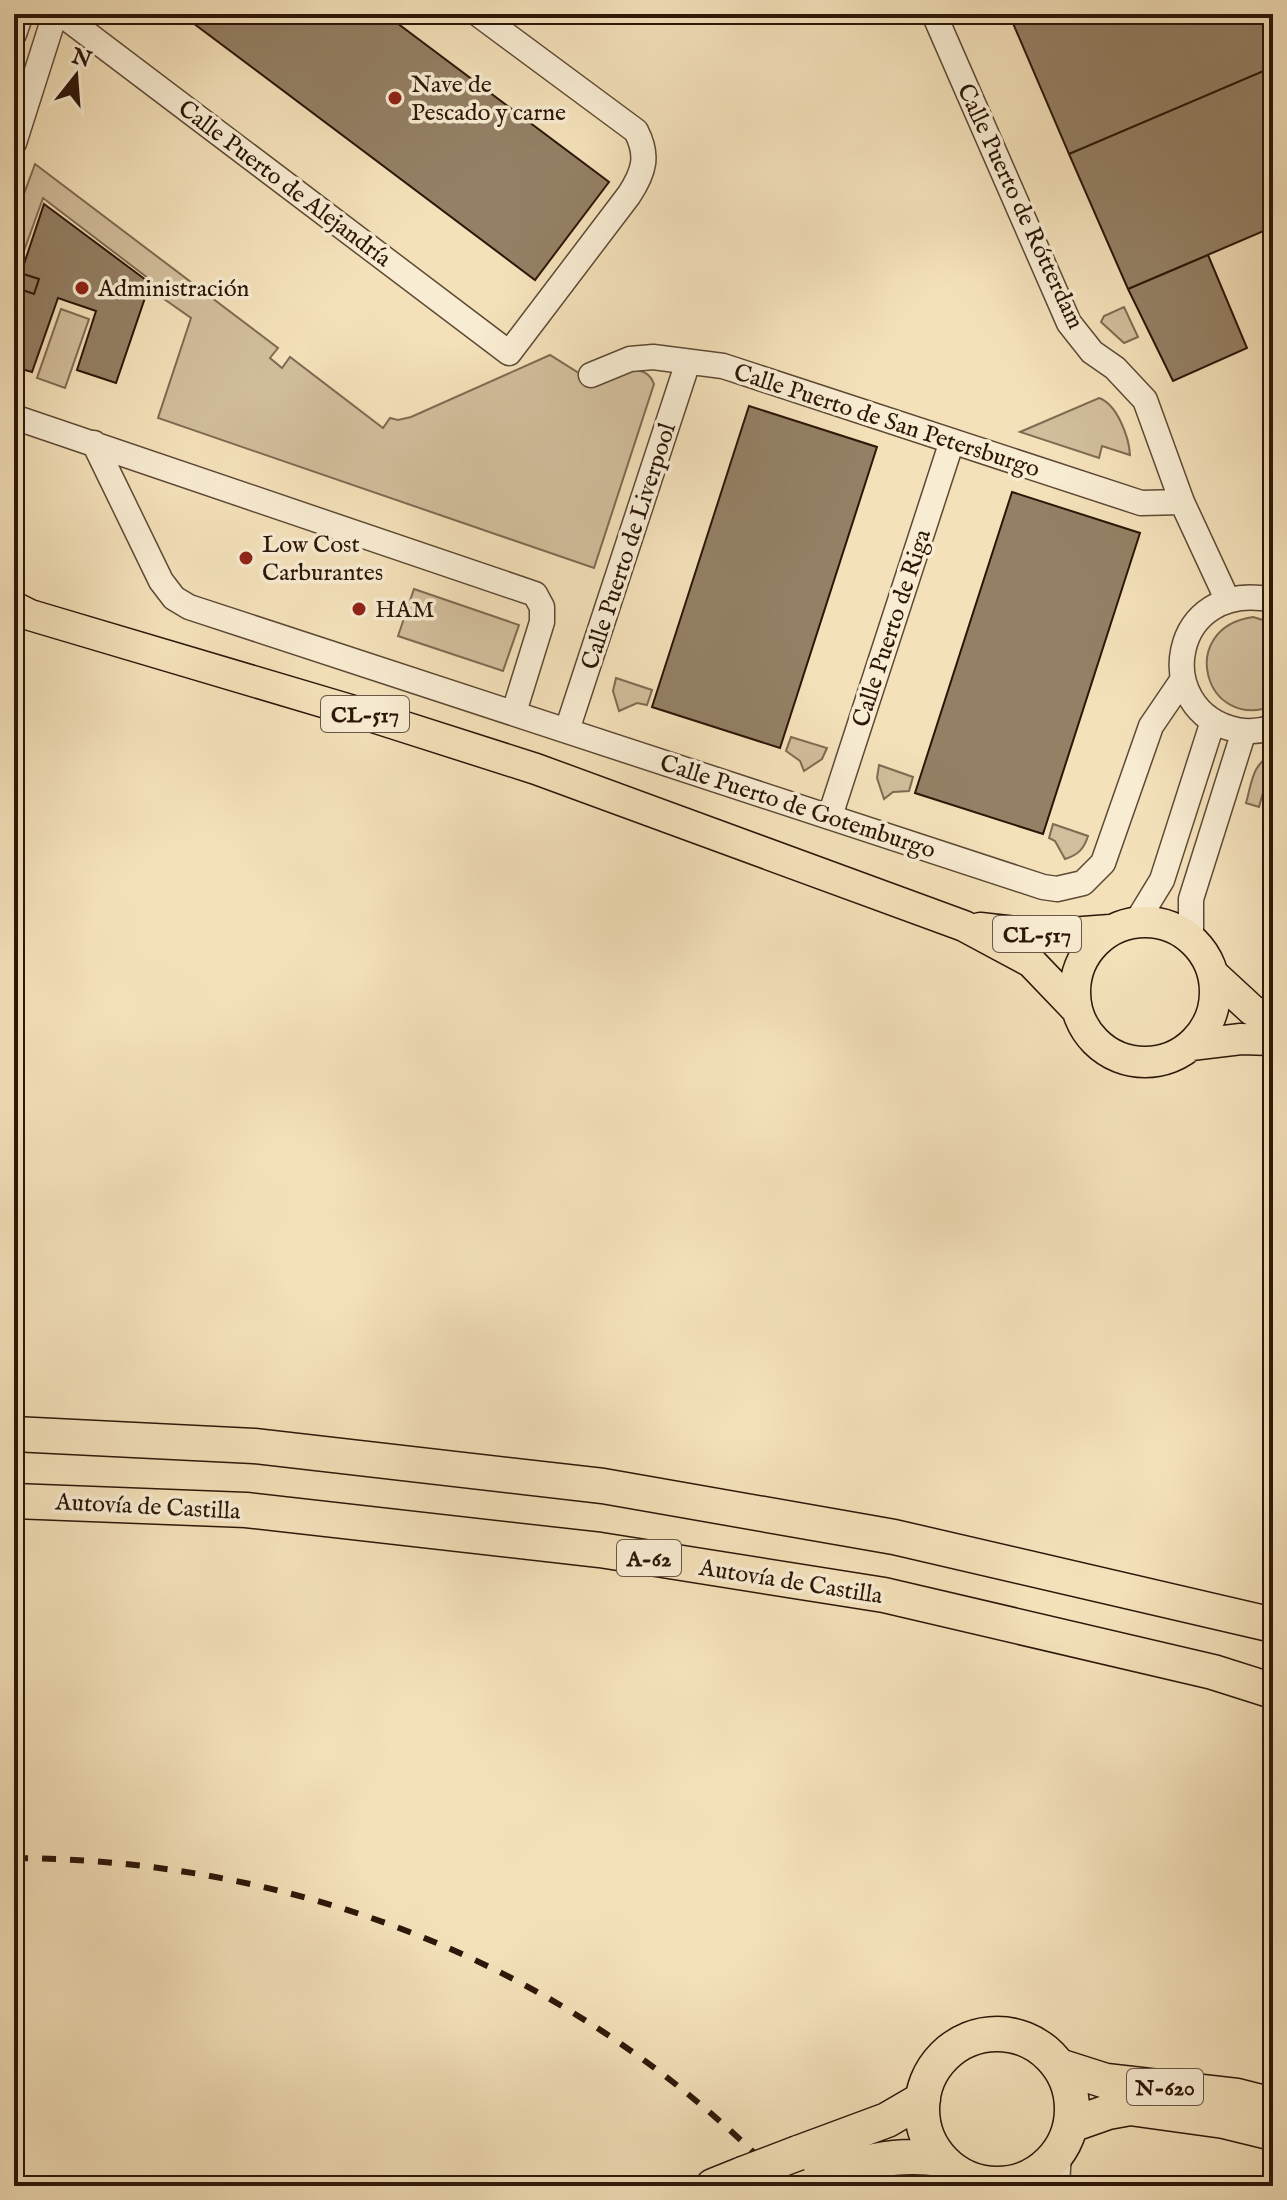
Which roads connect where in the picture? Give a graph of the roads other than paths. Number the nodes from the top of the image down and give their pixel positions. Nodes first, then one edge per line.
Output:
1 (21, 14) edge
2 (55, 14) edge
3 (61, 14) edge
4 (478, 14) edge
5 (934, 14) edge
6 (14, 34) edge
7 (14, 143) edge
8 (688, 362) junction
9 (591, 375) dead end
10 (14, 417) edge
11 (952, 441) junction
12 (94, 443) junction
13 (1182, 502) junction
14 (1227, 599) junction
15 (1273, 600) edge
16 (19, 612) edge
17 (1183, 679) junction
18 (514, 712) junction
19 (1213, 721) junction
20 (1273, 727) edge
21 (567, 730) junction
22 (1244, 731) junction
23 (830, 816) junction
24 (964, 926) junction
25 (1123, 926) junction
26 (1191, 938) junction
27 (1213, 974) junction
28 (1076, 1009) junction
29 (1273, 1021) edge
30 (1273, 1040) edge
31 (1191, 1045) junction
32 (14, 1434) edge
33 (14, 1501) edge
34 (1273, 1625) edge
35 (1273, 1691) edge
36 (1059, 2066) junction
37 (923, 2099) junction
38 (1273, 2105) edge
39 (1273, 2133) edge
40 (1065, 2138) junction
41 (941, 2159) junction
42 (821, 2162) edge
43 (728, 2180) edge
44 (1013, 2184) edge
45 (1057, 2186) edge

1 - 6 street
2 - 7 street
3 - 4 street, Calle Puerto de Alejandría
5 - 13 street, Calle Puerto de Rótterdam
8 - 9 street, Calle Puerto de San Petersburgo
8 - 11 street, Calle Puerto de San Petersburgo
8 - 21 street, Calle Puerto de Liverpool
10 - 12 street
11 - 13 street, Calle Puerto de San Petersburgo
11 - 23 street, Calle Puerto de Riga
12 - 18 street, Calle Puerto de Gotemburgo
12 - 18 street
13 - 14 street, Calle Puerto de Rótterdam
14 - 15 street
14 - 17 street
16 - 24 main road, CL-517
17 - 19 street
17 - 23 street, Calle Puerto de Gotemburgo
18 - 21 street, Calle Puerto de Gotemburgo
19 - 22 street
19 - 25 street
20 - 22 street
21 - 23 street, Calle Puerto de Gotemburgo
22 - 26 street
24 - 25 main road, CL-517
24 - 28 main road, CL-517
25 - 26 main road, CL-517
25 - 28 main road, CL-517
26 - 27 main road
27 - 29 main road
27 - 31 main road
28 - 31 main road, CL-517
30 - 31 main road, CL-517
32 - 34 highway
33 - 35 highway, Autovía de Castilla / A-62
36 - 37 highway, N-620
36 - 38 highway, N-620
36 - 40 highway
37 - 41 highway
37 - 42 highway, N-620
39 - 40 highway, N-620
40 - 44 highway, N-620
40 - 45 street
41 - 42 highway, N-620
41 - 44 highway, N-620
42 - 43 highway, N-620, bridge

